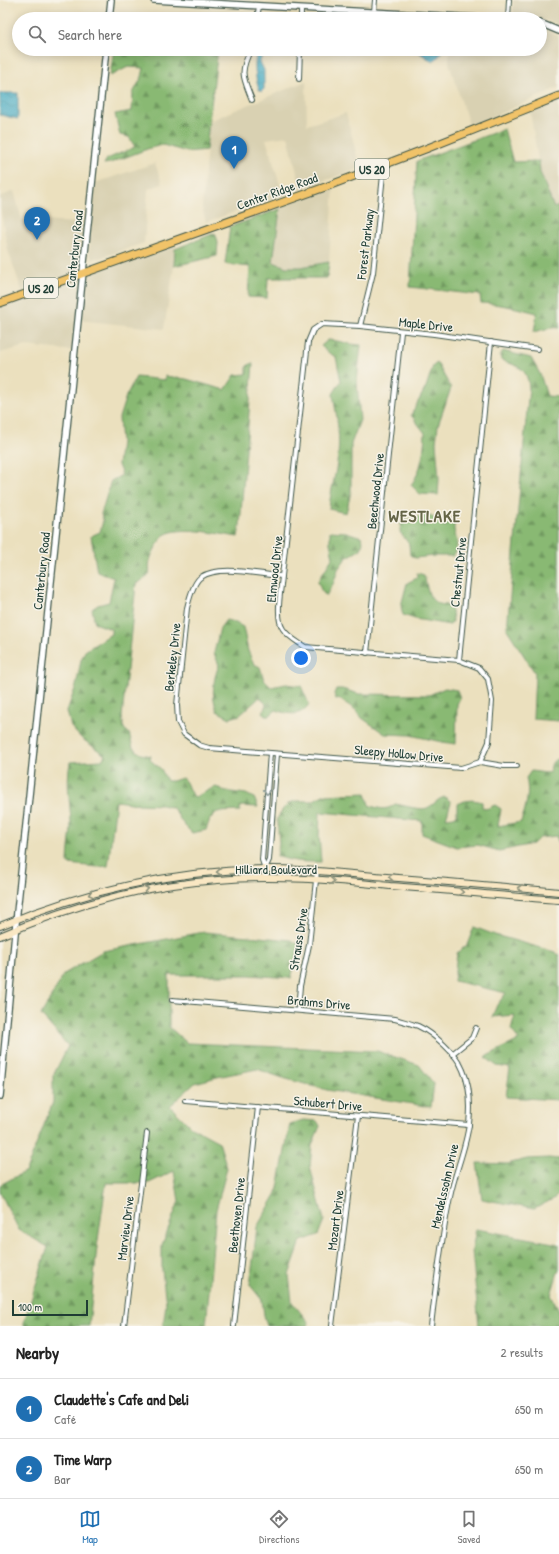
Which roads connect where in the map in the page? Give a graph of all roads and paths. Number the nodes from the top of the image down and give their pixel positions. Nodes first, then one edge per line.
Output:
1 (111, 0) edge
2 (154, 0) edge
3 (375, 0) edge
4 (509, 0) edge
5 (259, 6) junction
6 (301, 9) joint
7 (110, 12) edge
8 (258, 12) edge
9 (374, 12) joint
10 (508, 12) edge
11 (547, 26) edge
12 (559, 31) edge
13 (105, 56) edge
14 (248, 56) edge
15 (300, 56) edge
16 (299, 79) dead end
17 (559, 96) edge
18 (252, 100) dead end
19 (384, 164) junction
20 (83, 274) junction
21 (0, 303) edge
22 (360, 326) junction
23 (313, 330) joint
24 (401, 332) junction
25 (491, 342) junction
26 (538, 348) dead end
27 (282, 576) junction
28 (367, 653) junction
29 (459, 660) junction
30 (270, 753) junction
31 (277, 754) junction
32 (480, 762) junction
33 (517, 766) dead end
34 (265, 869) junction
35 (317, 871) junction
36 (264, 878) junction
37 (316, 879) junction
38 (559, 892) edge
39 (559, 900) edge
40 (16, 919) junction
41 (0, 926) edge
42 (16, 929) junction
43 (0, 936) edge
44 (172, 1000) dead end
45 (298, 1010) junction
46 (476, 1028) dead end
47 (452, 1054) junction
48 (0, 1096) edge
49 (185, 1101) dead end
50 (258, 1107) junction
51 (358, 1116) junction
52 (469, 1125) junction
53 (147, 1133) dead end
54 (124, 1326) edge
55 (234, 1326) edge
56 (332, 1326) edge
57 (431, 1326) edge

1 - 7 street
2 - 5 street
3 - 9 street
4 - 10 street
5 - 6 street
5 - 8 street
6 - 9 street
11 - 12 street
13 - 20 street, Canterbury Road
14 - 18 street
15 - 16 street
17 - 19 main road, Center Ridge Road / US 20
19 - 20 main road, Center Ridge Road / US 20
19 - 22 street, Forest Parkway
20 - 21 main road, Center Ridge Road / US 20
20 - 40 street, Canterbury Road
22 - 23 street, Maple Drive
22 - 24 street, Maple Drive
23 - 27 street, Elmwood Drive
24 - 25 street, Maple Drive
24 - 28 street, Beechwood Drive
25 - 26 street, Maple Drive
25 - 29 street, Chestnut Drive
27 - 28 street, Elmwood Drive
27 - 30 street, Berkeley Drive
28 - 29 street, Elmwood Drive
29 - 32 street
30 - 31 street, Berkeley Drive
30 -> 34 street
31 - 32 street, Sleepy Hollow Drive
31 - 34 street
32 - 33 street, Sleepy Hollow Drive
34 - 35 main road, Hilliard Boulevard
34 - 36 street
34 -> 40 main road, Hilliard Boulevard
35 - 37 street, Strauss Drive
38 -> 35 main road, Hilliard Boulevard
36 - 37 main road, Hilliard Boulevard
42 -> 36 main road, Hilliard Boulevard
37 -> 39 main road, Hilliard Boulevard
37 - 45 street, Strauss Drive
40 - 41 main road, Hilliard Boulevard
40 - 42 street, Canterbury Road
42 - 43 main road, Hilliard Boulevard
42 - 48 street, Canterbury Road
44 - 45 street, Brahms Drive
45 - 47 street, Brahms Drive
46 - 47 street
47 - 52 street, Mendelssohn Drive
49 - 50 street, Schubert Drive
50 - 51 street, Schubert Drive
50 - 55 street, Beethoven Drive
51 - 52 street, Schubert Drive
51 - 56 street, Mozart Drive
52 - 57 street, Mendelssohn Drive
53 - 54 street, Marview Drive

